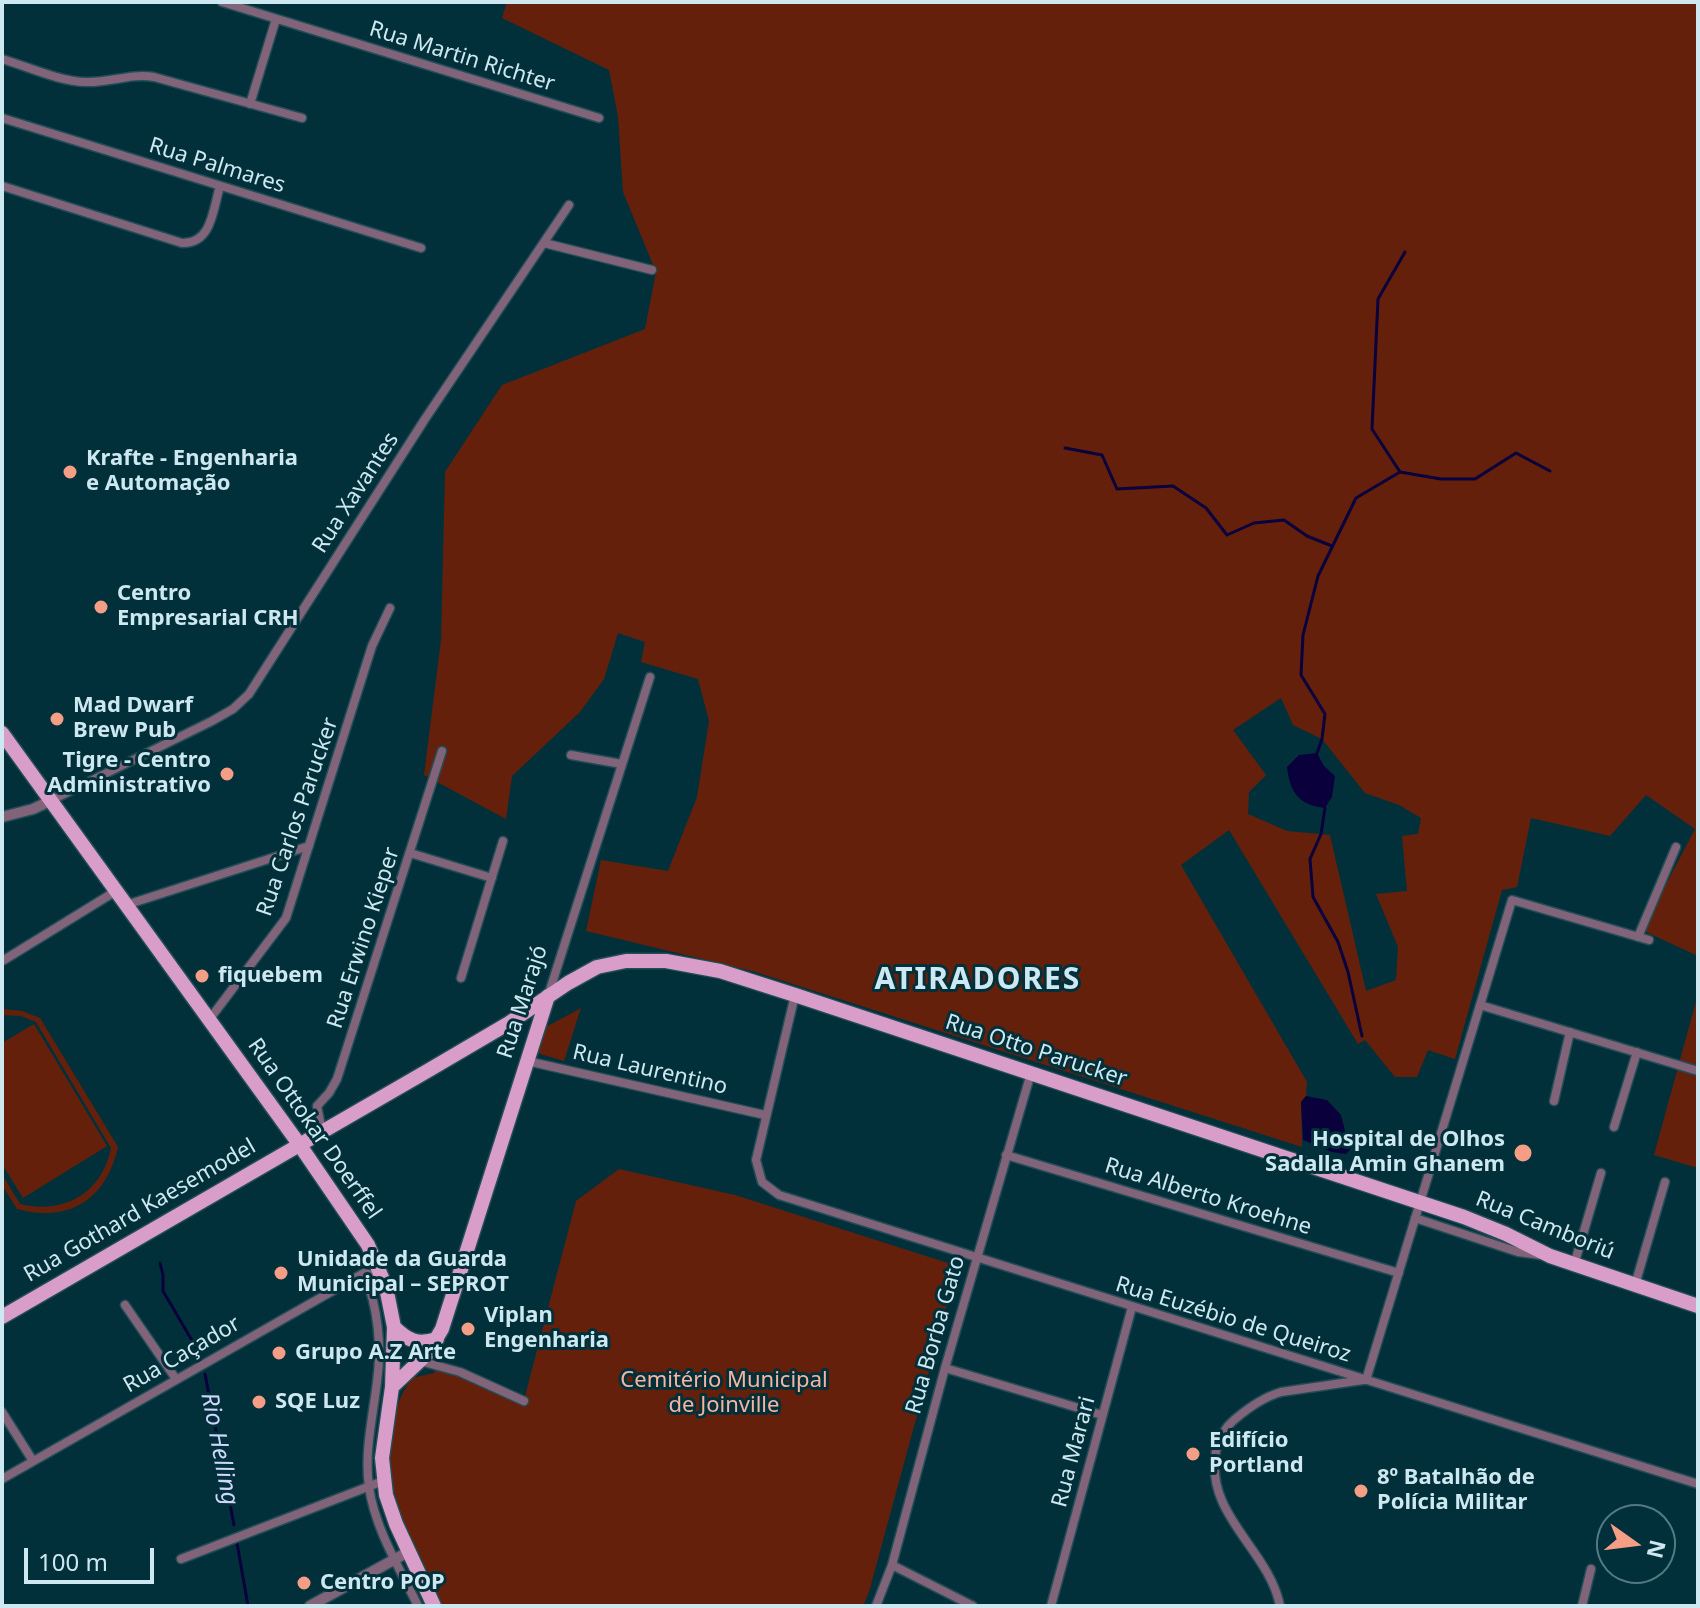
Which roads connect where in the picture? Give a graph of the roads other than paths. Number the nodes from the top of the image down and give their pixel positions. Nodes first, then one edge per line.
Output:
1 (222, 2) edge
2 (276, 19) junction
3 (2, 59) edge
4 (250, 104) junction
5 (2, 118) edge
6 (302, 118) dead end
7 (599, 118) dead end
8 (2, 186) edge
9 (220, 186) junction
10 (569, 205) dead end
11 (544, 243) junction
12 (421, 248) dead end
13 (652, 270) dead end
14 (390, 608) dead end
15 (650, 677) dead end
16 (2, 733) edge
17 (442, 751) dead end
18 (571, 755) dead end
19 (622, 764) junction
20 (50, 801) junction
21 (2, 817) edge
22 (503, 841) dead end
23 (309, 846) junction
24 (1676, 847) dead end
25 (410, 853) junction
26 (492, 878) junction
27 (116, 891) junction
28 (126, 905) junction
29 (1638, 937) junction
30 (1649, 940) dead end
31 (4, 960) edge
32 (461, 978) dead end
33 (795, 995) junction
34 (548, 996) junction
35 (1480, 1005) junction
36 (209, 1020) junction
37 (509, 1023) junction
38 (1570, 1032) junction
39 (534, 1040) junction
40 (1637, 1052) junction
41 (527, 1061) junction
42 (1698, 1071) edge
43 (1031, 1073) junction
44 (1554, 1101) dead end
45 (765, 1115) junction
46 (282, 1121) junction
47 (1614, 1127) dead end
48 (322, 1131) junction
49 (299, 1144) junction
50 (1006, 1155) junction
51 (1601, 1173) dead end
52 (1665, 1182) dead end
53 (1420, 1202) junction
54 (1415, 1218) junction
55 (1550, 1256) junction
56 (976, 1258) junction
57 (1574, 1265) junction
58 (364, 1273) junction
59 (1399, 1273) junction
60 (382, 1277) junction
61 (1634, 1286) junction
62 (125, 1305) dead end
63 (1698, 1306) edge
64 (1132, 1307) junction
65 (2, 1317) edge
66 (394, 1327) junction
67 (437, 1339) junction
68 (419, 1361) junction
69 (945, 1368) junction
70 (176, 1379) junction
71 (1366, 1380) junction
72 (392, 1387) junction
73 (524, 1401) dead end
74 (2, 1412) edge
75 (1102, 1415) junction
76 (33, 1461) junction
77 (2, 1479) edge
78 (376, 1484) junction
79 (1698, 1484) edge
80 (402, 1555) junction
81 (181, 1559) dead end
82 (892, 1565) junction
83 (1591, 1569) dead end
84 (310, 1606) edge
85 (418, 1606) edge
86 (434, 1606) edge
87 (876, 1606) edge
88 (973, 1606) edge
89 (1051, 1606) edge
90 (1280, 1606) edge
91 (1582, 1606) edge

1 - 2 street, Rua Martin Richter
2 - 4 street
2 - 7 street, Rua Martin Richter
3 - 4 street
4 - 6 street
5 - 9 street, Rua Palmares
8 - 9 street
9 - 12 street, Rua Palmares
10 - 11 street, Rua Xavantes
11 - 13 street
11 - 20 street, Rua Xavantes
14 - 23 street, Rua Carlos Parucker
15 - 19 street, Rua Marajó
16 - 20 main road, Rua Ottokar Doerffel
17 - 25 street, Rua Erwino Kieper
18 - 19 street
19 - 34 street, Rua Marajó
20 - 21 street
20 - 27 main road, Rua Ottokar Doerffel
22 - 26 street
23 - 28 street
23 - 36 street, Rua Carlos Parucker
24 - 29 street
25 - 26 street
25 - 48 street, Rua Erwino Kieper
26 - 32 street
27 - 28 main road, Rua Ottokar Doerffel
27 - 31 street
28 - 36 main road, Rua Ottokar Doerffel
29 - 30 street
29 - 35 street
33 - 34 main road, Rua Otto Parucker
33 - 43 main road, Rua Otto Parucker
33 - 45 street
34 - 37 main road, Rua Otto Parucker
34 - 39 main road, Rua Marajó
35 - 38 street
35 - 53 street
36 - 46 main road, Rua Ottokar Doerffel
37 - 39 main road
37 - 48 main road, Rua Otto Parucker
38 - 40 street
38 - 44 street
39 - 41 main road, Rua Marajó
40 - 42 street
40 - 47 street
41 - 45 street, Rua Laurentino
41 - 67 main road, Rua Marajó
43 - 50 street, Rua Borba Gato
43 - 53 main road, Rua Otto Parucker
45 - 56 street, Rua Euzébio de Queiroz
46 - 48 main road
46 - 49 main road, Rua Ottokar Doerffel
48 - 49 main road, Rua Otto Parucker
49 - 60 main road, Rua Ottokar Doerffel
49 - 65 main road, Rua Gothard Kaesemodel
50 - 56 street, Rua Borba Gato
50 - 59 street, Rua Alberto Kroehne
51 - 57 street
52 - 61 street
53 - 54 street
53 - 55 main road, Rua Camboriú
54 - 55 street
54 - 59 street
55 - 57 main road, Rua Camboriú
56 - 64 street, Rua Euzébio de Queiroz
56 - 69 street, Rua Borba Gato
57 - 61 main road, Rua Camboriú
58 - 60 street
58 - 70 street, Rua Caçador
58 - 78 street
59 - 71 street
60 - 66 main road, Rua Ottokar Doerffel
61 - 63 main road, Rua Camboriú
62 - 70 street
64 - 71 street, Rua Euzébio de Queiroz
64 - 75 street, Rua Marari
66 - 67 main road
66 - 72 main road, Rua Ottokar Doerffel
67 - 68 main road, Rua Marajó
68 - 72 main road, Rua Marajó
68 - 73 street
69 - 75 street
69 - 82 street, Rua Borba Gato
70 - 76 street, Rua Caçador
71 - 79 street, Rua Euzébio de Queiroz
71 - 90 street
72 - 78 main road, Rua Ottokar Doerffel
74 - 76 street
75 - 89 street, Rua Marari
76 - 77 street, Rua Caçador
78 - 80 main road, Rua Ottokar Doerffel
78 - 81 street
80 - 84 street
80 - 85 street
80 - 86 main road, Rua Ottokar Doerffel
82 - 87 street, Rua Borba Gato
82 - 88 street
83 - 91 street

